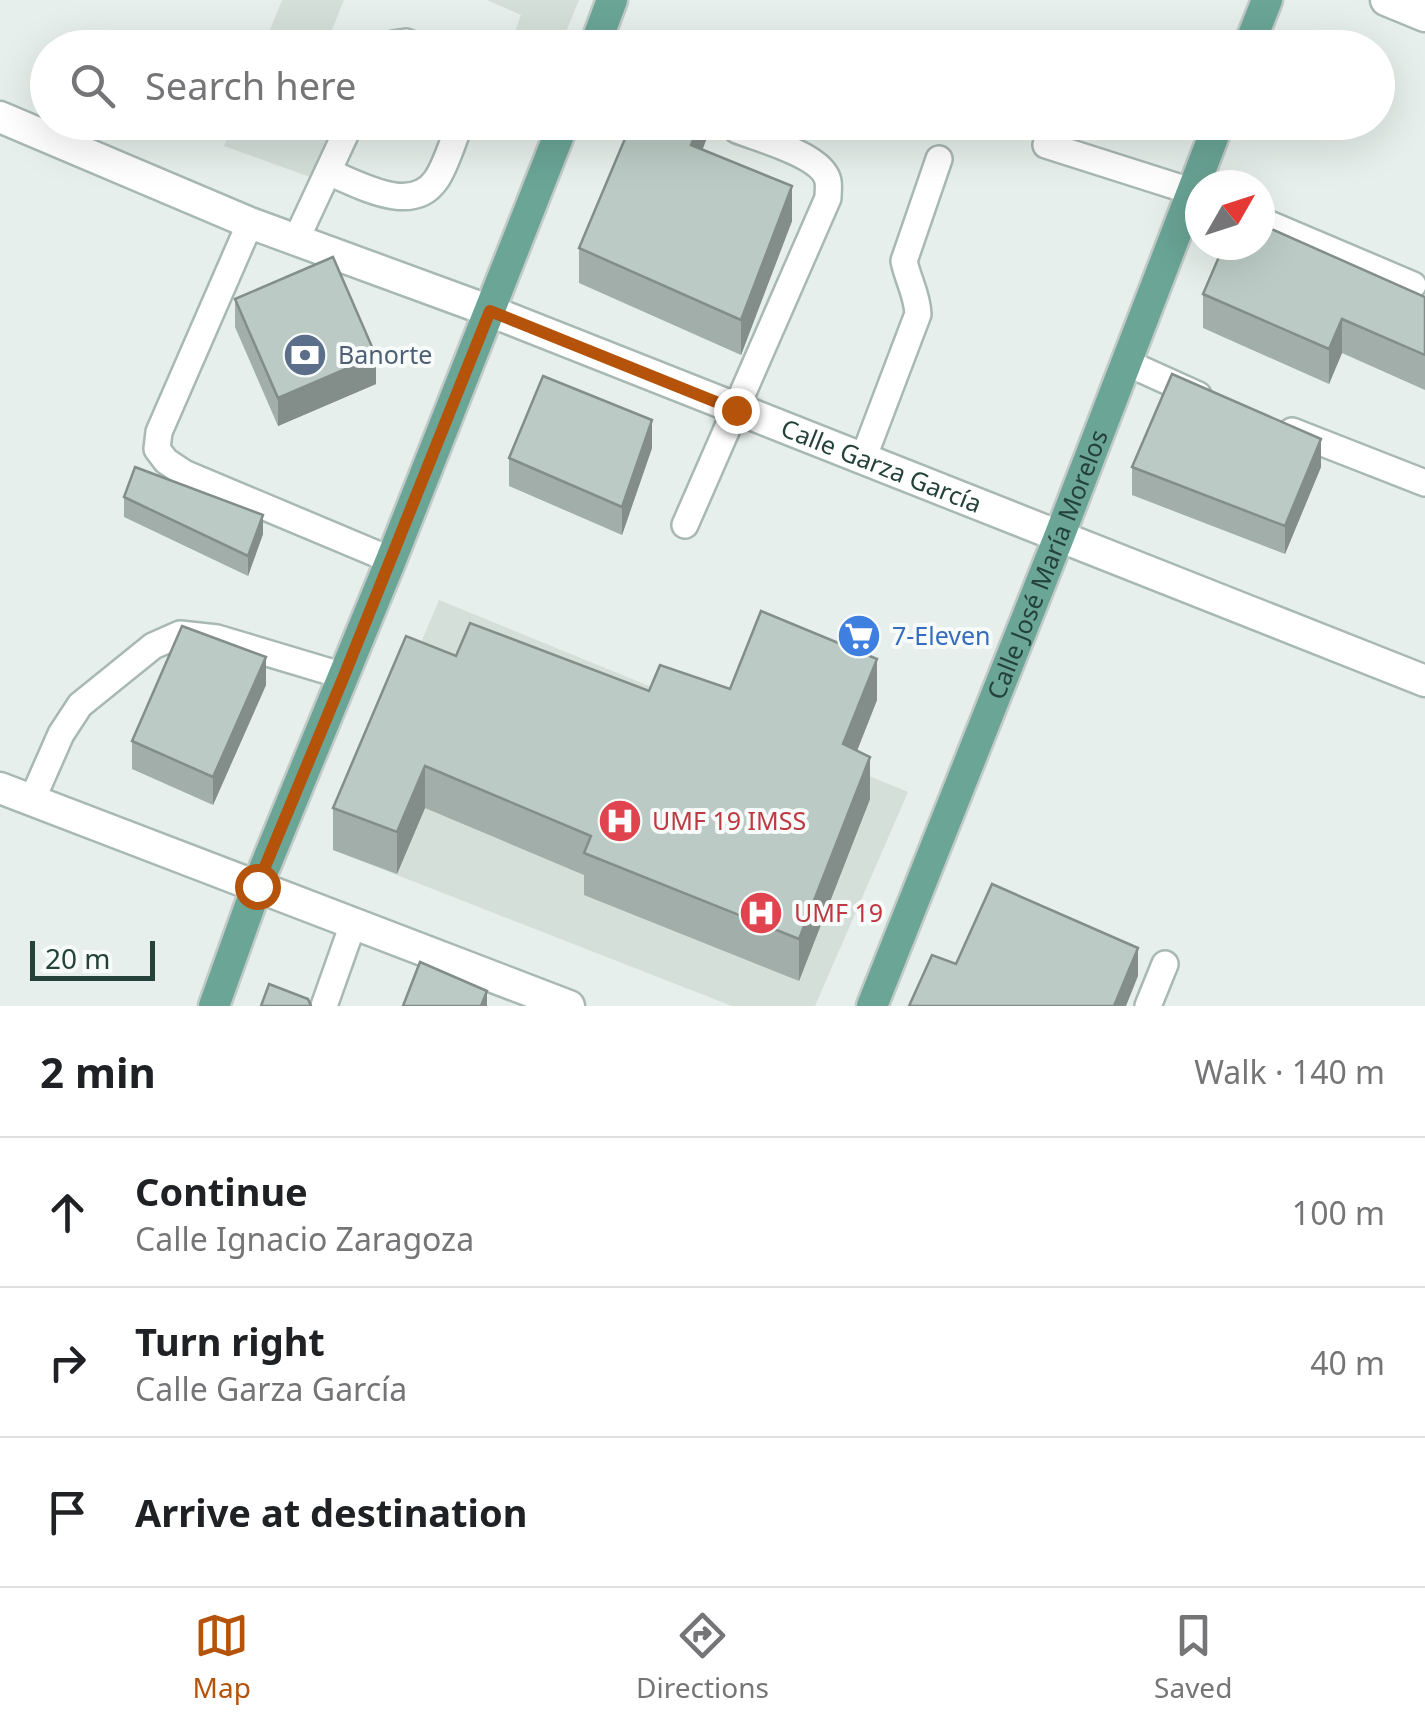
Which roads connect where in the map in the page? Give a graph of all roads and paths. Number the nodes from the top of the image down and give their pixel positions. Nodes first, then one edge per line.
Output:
1 (612, 0) edge
2 (1267, 0) edge
3 (1386, 0) edge
4 (1425, 16) edge
5 (601, 30) edge
6 (1255, 30) edge
7 (0, 117) edge
8 (30, 130) edge
9 (54, 140) edge
10 (343, 140) edge
11 (453, 140) edge
12 (557, 140) edge
13 (762, 140) edge
14 (1213, 140) edge
15 (1046, 145) dead end
16 (940, 159) dead end
17 (1203, 170) edge
18 (328, 172) junction
19 (1185, 189) edge
20 (1185, 219) edge
21 (250, 223) junction
22 (1275, 226) edge
23 (296, 240) junction
24 (1413, 285) dead end
25 (490, 311) junction
26 (1126, 362) junction
27 (1217, 402) edge
28 (736, 410) junction
29 (1269, 422) edge
30 (864, 460) junction
31 (1425, 483) edge
32 (685, 524) dead end
33 (1058, 537) junction
34 (391, 560) junction
35 (344, 676) junction
36 (1425, 682) edge
37 (0, 788) edge
38 (32, 800) junction
39 (257, 886) junction
40 (353, 924) junction
41 (1165, 964) dead end
42 (214, 1006) edge
43 (324, 1006) edge
44 (569, 1006) edge
45 (872, 1006) edge
46 (1148, 1006) edge

1 - 5 main road
2 - 6 main road
3 - 4 street
7 - 8 street, Calle Garza García
9 - 21 street, Calle Garza García
10 - 18 lane
11 - 18 lane
12 - 25 main road
13 - 28 lane
14 - 17 main road, Calle José María Morelos
15 - 19 lane
16 - 30 lane
18 - 23 lane
20 - 26 main road, Calle José María Morelos
21 - 23 street, Calle Garza García
21 - 34 lane
22 - 24 lane
23 - 25 street, Calle Garza García
25 - 28 street, Calle Garza García
25 - 34 main road
26 - 27 lane
26 - 33 main road, Calle José María Morelos
28 - 30 street, Calle Garza García
28 - 32 lane
29 - 31 lane
30 - 33 street, Calle Garza García
33 - 36 street, Calle Garza García
33 - 45 main road, Calle José María Morelos
34 - 35 main road
35 - 38 lane
35 - 39 main road
37 - 38 street
38 - 39 street
39 - 40 street
39 - 42 main road
40 - 43 lane
40 - 44 street
41 - 46 lane

